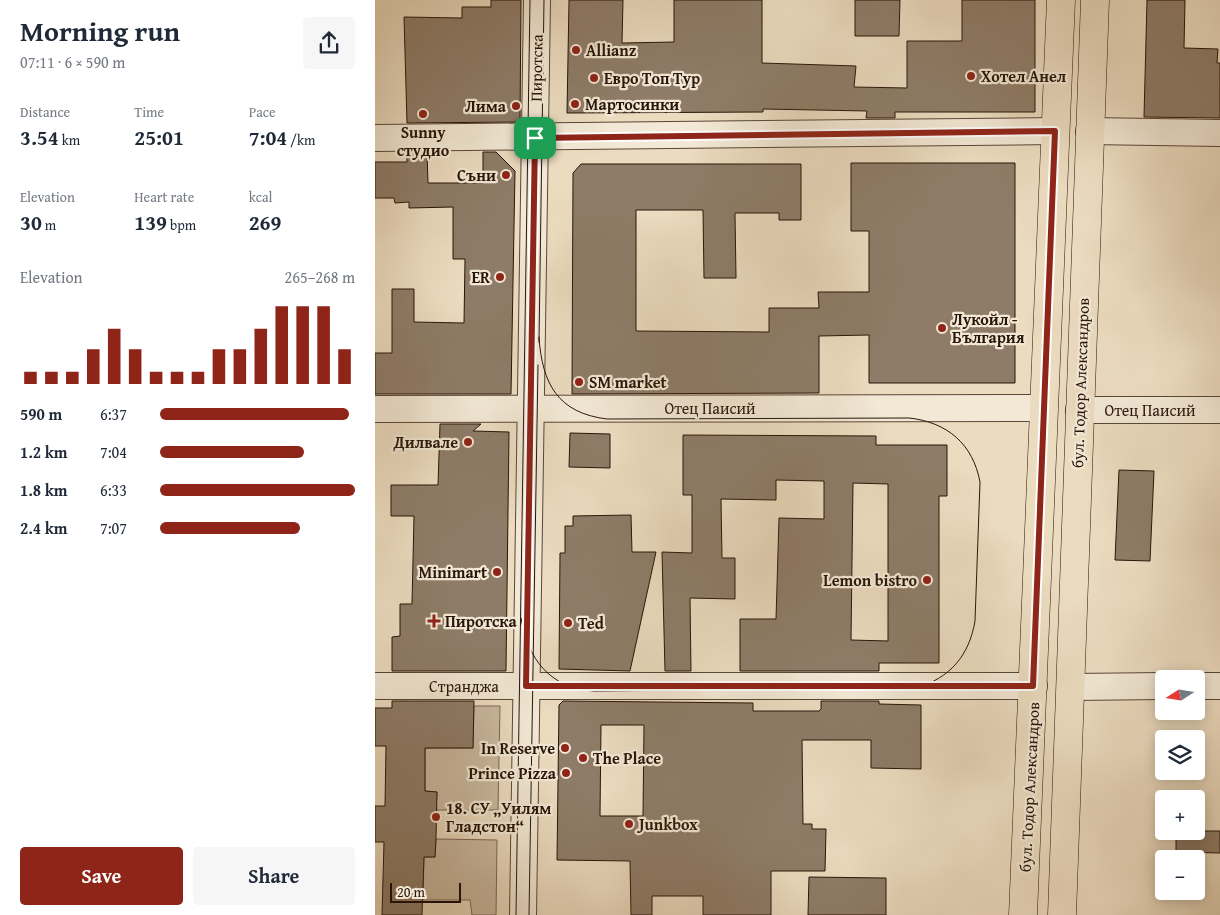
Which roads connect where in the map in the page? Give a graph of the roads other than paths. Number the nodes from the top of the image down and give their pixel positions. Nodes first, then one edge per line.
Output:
1 (537, 0) edge
2 (1061, 0) edge
3 (1095, 0) edge
4 (1055, 131) junction
5 (1089, 131) junction
6 (1220, 132) edge
7 (375, 138) edge
8 (535, 138) junction
9 (375, 408) edge
10 (531, 408) junction
11 (1044, 408) junction
12 (1079, 410) junction
13 (1220, 410) edge
14 (375, 686) edge
15 (526, 686) junction
16 (1033, 686) junction
17 (1155, 686) edge
18 (1205, 686) edge
19 (1220, 686) edge
20 (1072, 687) junction
21 (523, 915) edge
22 (1023, 915) edge
23 (1062, 915) edge

1 - 8 street, Пиротска
2 - 4 main road, бул. Тодор Александров
3 - 5 main road, бул. Тодор Александров
4 - 8 street
4 - 11 main road, бул. Тодор Александров
5 - 6 street
5 - 12 main road, бул. Тодор Александров
7 - 8 street
8 - 10 street, Пиротска
9 - 10 street, Отец Паисий
10 - 11 street, Отец Паисий
10 - 15 street, Пиротска
11 - 16 main road, бул. Тодор Александров
12 - 13 street, Отец Паисий
12 - 20 main road, бул. Тодор Александров
14 - 15 street, Странджа
15 - 16 street, Странджа
15 - 21 street, Пиротска
16 - 22 main road, бул. Тодор Александров
17 - 20 street
18 - 19 street
20 - 23 main road, бул. Тодор Александров

